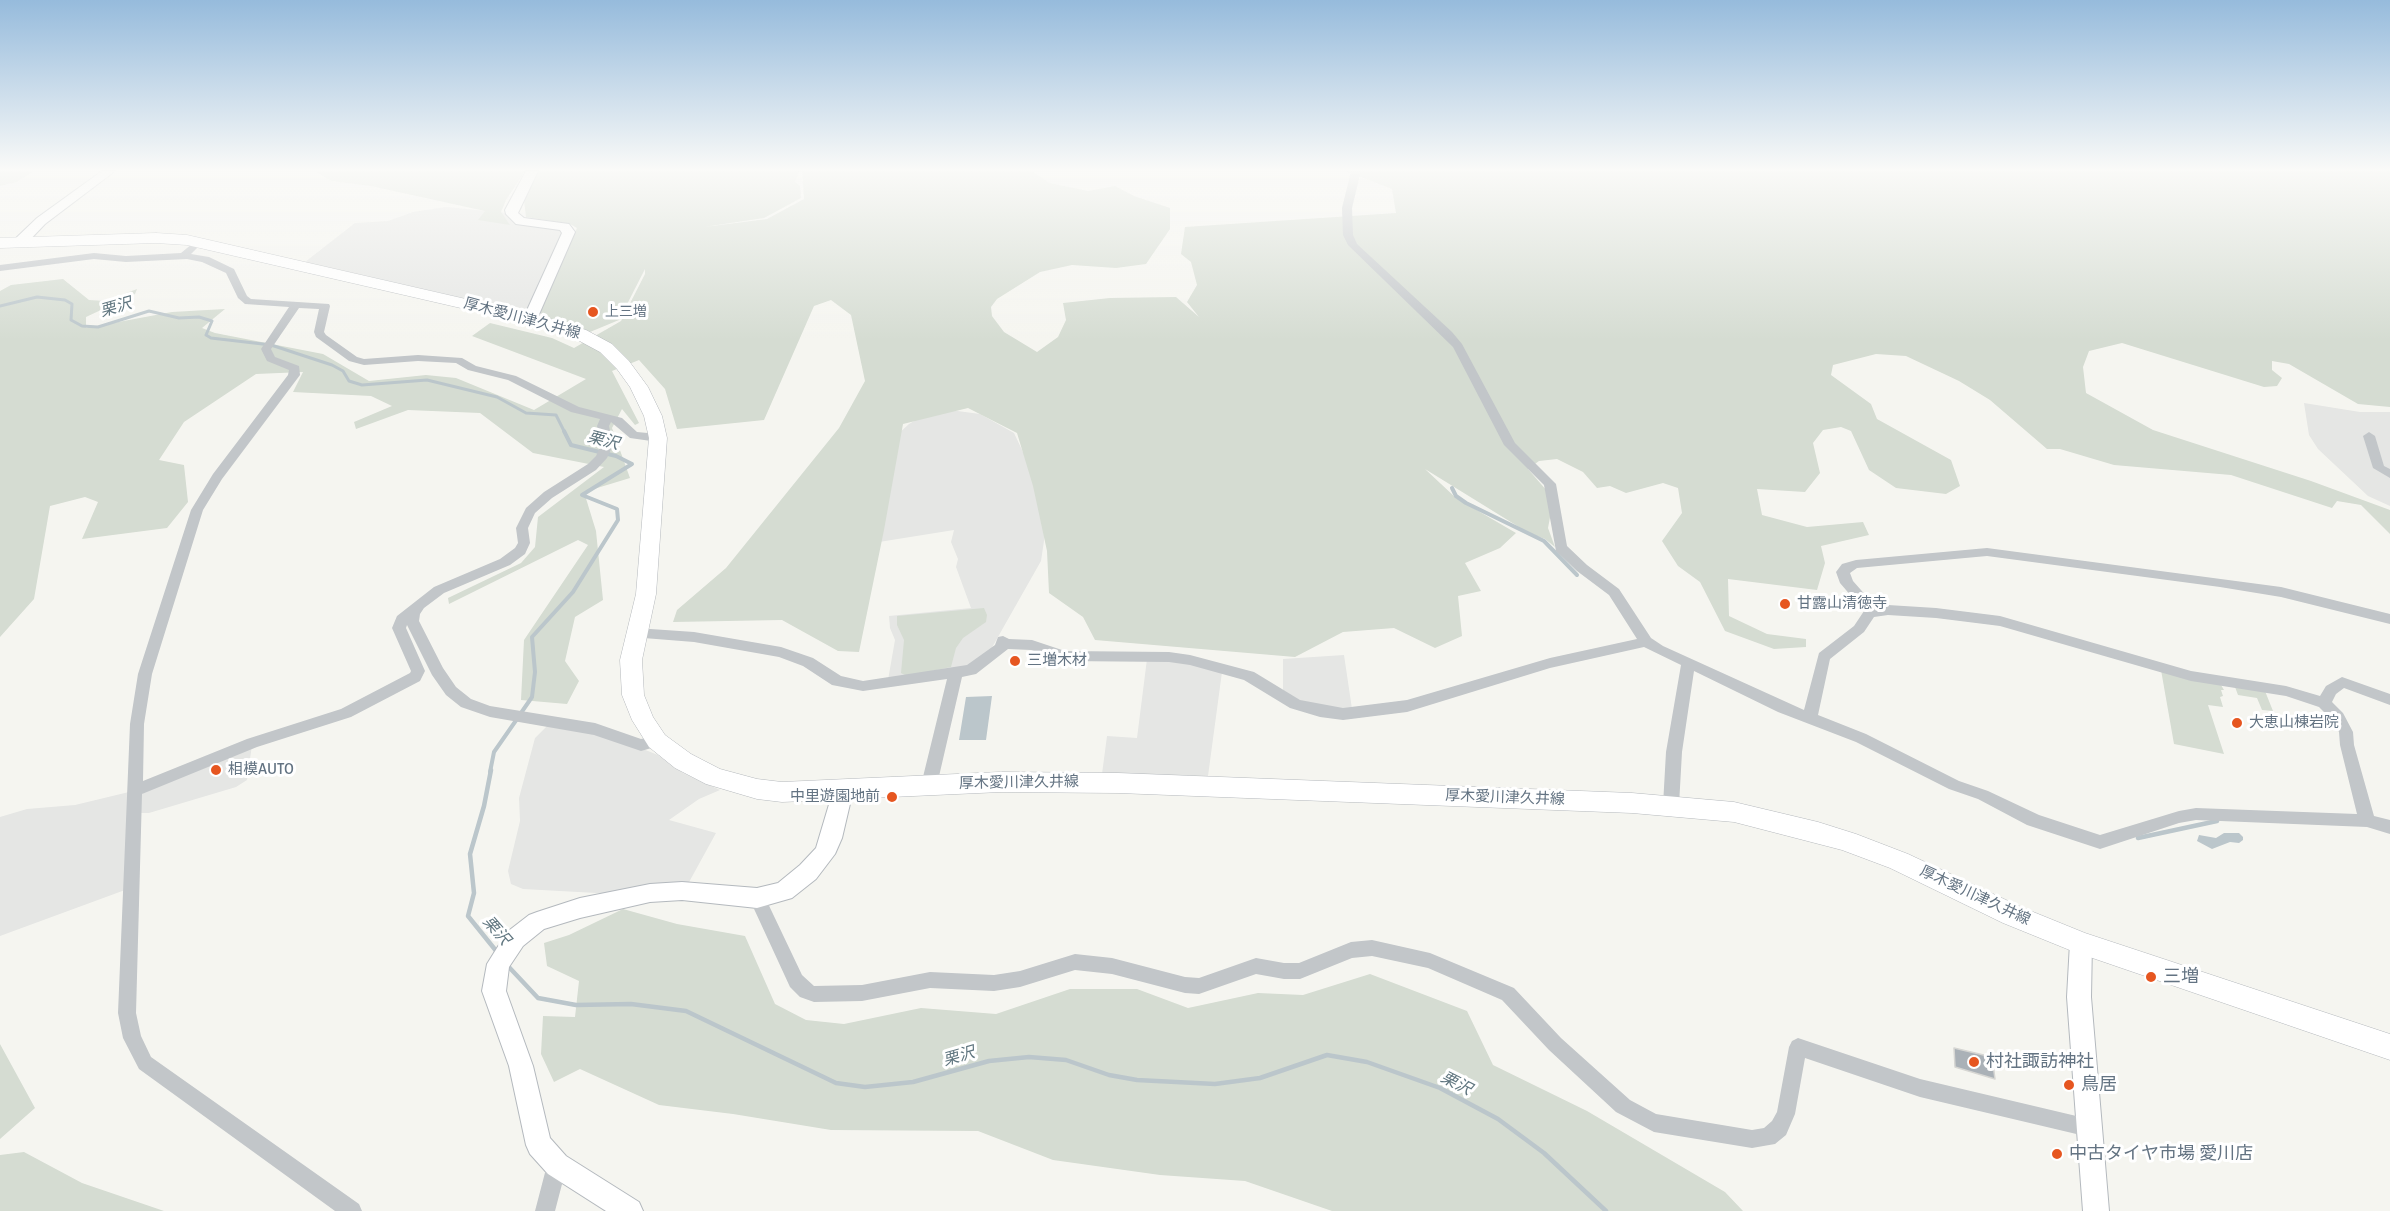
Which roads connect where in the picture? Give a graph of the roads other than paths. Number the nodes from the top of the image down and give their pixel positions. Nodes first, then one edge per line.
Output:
1 (34, 228) edge
2 (565, 228) edge
3 (1348, 228) edge
4 (20, 242) junction
5 (198, 242) junction
6 (0, 243) edge
7 (187, 256) junction
8 (0, 268) edge
9 (296, 304) junction
10 (530, 319) junction
11 (608, 416) junction
12 (2369, 436) dead end
13 (658, 438) junction
14 (2390, 474) edge
15 (416, 608) junction
16 (1873, 612) junction
17 (2390, 619) edge
18 (636, 633) junction
19 (1646, 642) junction
20 (1688, 662) junction
21 (956, 671) junction
22 (2390, 700) edge
23 (2324, 703) junction
24 (1810, 718) junction
25 (657, 741) junction
26 (929, 785) junction
27 (134, 791) junction
28 (843, 791) junction
29 (1671, 805) junction
30 (2367, 821) junction
31 (2390, 827) edge
32 (757, 898) junction
33 (2081, 943) junction
34 (2390, 1047) edge
35 (2089, 1128) junction
36 (557, 1165) junction
37 (352, 1211) edge
38 (545, 1211) edge
39 (630, 1211) edge
40 (2096, 1211) edge

1 - 4 street
2 - 10 street
3 - 19 street
4 - 5 main road, 厚木愛川津久井線
4 - 6 main road, 厚木愛川津久井線
5 - 7 street
5 - 10 main road, 厚木愛川津久井線
7 - 8 street
7 - 9 street
9 - 11 street
9 - 27 street
10 - 13 main road, 厚木愛川津久井線
11 - 13 street
11 - 15 street
12 - 14 street
13 - 18 main road, 厚木愛川津久井線
15 - 25 street
15 - 27 street
16 - 17 street
16 - 23 street
16 - 24 street
18 - 21 street
18 - 25 main road, 厚木愛川津久井線
19 - 20 street
19 - 21 street
20 - 24 street
20 - 29 street
21 - 26 street
22 - 23 street
23 - 30 street
24 - 30 street
25 - 28 main road, 厚木愛川津久井線
26 - 28 main road, 厚木愛川津久井線
26 - 29 main road, 厚木愛川津久井線
27 - 37 street
28 - 32 street
29 - 33 main road, 厚木愛川津久井線
30 - 31 street
32 - 35 street
32 - 36 street
33 - 34 main road, 厚木愛川津久井線
33 - 35 street
35 - 40 street
36 - 38 street
36 - 39 street

